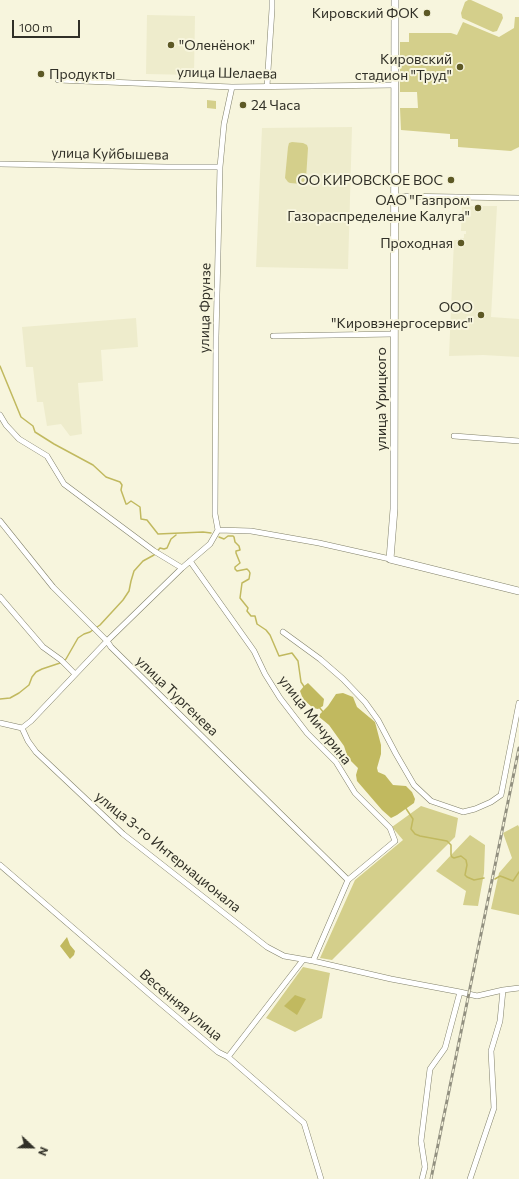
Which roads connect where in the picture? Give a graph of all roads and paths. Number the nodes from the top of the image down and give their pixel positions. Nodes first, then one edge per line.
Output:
1 (272, 0) edge
2 (394, 0) edge
3 (58, 80) dead end
4 (395, 85) junction
5 (267, 86) junction
6 (232, 87) junction
7 (0, 164) edge
8 (220, 167) junction
9 (395, 196) junction
10 (519, 198) edge
11 (394, 334) junction
12 (273, 336) dead end
13 (0, 415) edge
14 (454, 436) dead end
15 (519, 441) edge
16 (0, 521) edge
17 (218, 530) junction
18 (390, 559) junction
19 (190, 561) junction
20 (182, 568) junction
21 (519, 591) edge
22 (0, 597) edge
23 (283, 632) dead end
24 (107, 641) junction
25 (75, 674) junction
26 (519, 702) edge
27 (0, 723) edge
28 (22, 728) junction
29 (0, 865) edge
30 (348, 880) junction
31 (303, 960) junction
32 (313, 961) junction
33 (519, 988) edge
34 (503, 990) junction
35 (460, 992) junction
36 (228, 1057) junction
37 (321, 1179) edge
38 (422, 1179) edge
39 (470, 1179) edge

1 - 5 street
2 - 4 street, улица Урицкого
3 - 6 street, улица Шелаева
4 - 5 street, улица Шелаева
4 - 9 street, улица Урицкого
5 - 6 street, улица Шелаева
6 - 8 street, улица Фрунзе
7 - 8 street, улица Куйбышева
8 - 17 street, улица Фрунзе
9 - 10 street
9 - 11 street, улица Урицкого
11 - 12 street
11 - 18 street, улица Урицкого
13 - 20 street
14 - 15 street
16 - 24 street, улица Тургенева
17 - 18 street
17 - 19 street
18 - 21 street
19 - 20 street
19 - 30 street, улица Мичурина
20 - 24 street
22 - 25 street
23 - 26 street
24 - 25 street
24 - 30 street, улица Тургенева
25 - 28 street
27 - 28 street
28 - 31 street, улица 3-го Интернационала
29 - 36 street, Весенняя улица
30 - 32 street
31 - 32 street, улица 3-го Интернационала
31 - 36 street
32 - 35 street, улица 3-го Интернационала
33 - 34 street, улица 3-го Интернационала
34 - 35 street, улица 3-го Интернационала
34 - 39 street
35 - 38 street
36 - 37 street, Весенняя улица

